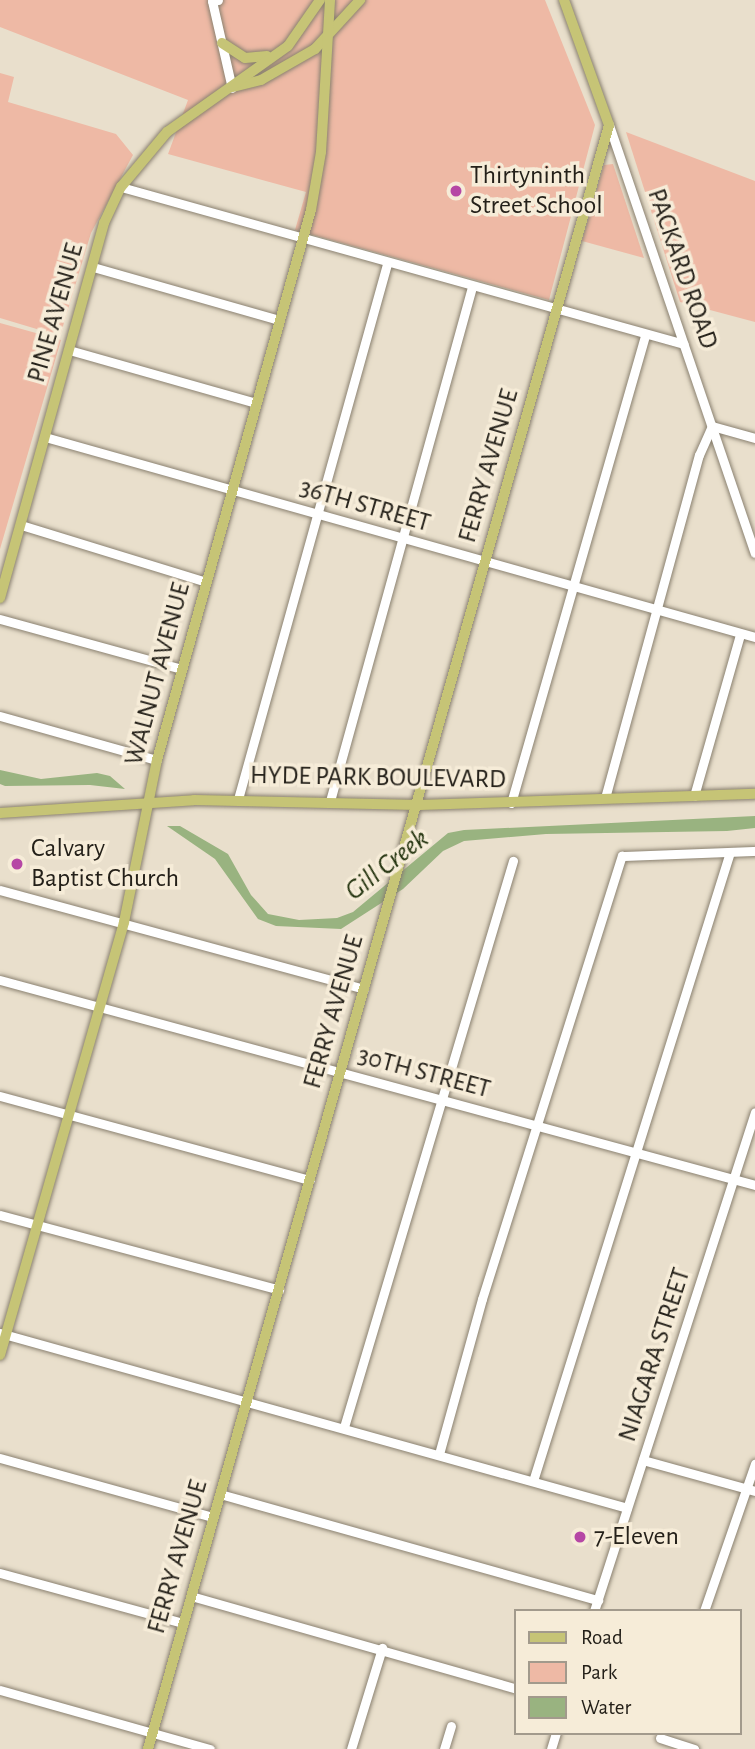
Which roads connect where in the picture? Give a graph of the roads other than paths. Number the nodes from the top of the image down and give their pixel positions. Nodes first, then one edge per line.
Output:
1 (320, 0) edge
2 (330, 0) edge
3 (360, 0) edge
4 (564, 0) edge
5 (215, 1) edge
6 (329, 37) junction
7 (222, 43) junction
8 (288, 46) junction
9 (232, 88) junction
10 (609, 125) junction
11 (121, 187) junction
12 (303, 239) junction
13 (387, 264) junction
14 (93, 267) junction
15 (472, 287) junction
16 (556, 311) junction
17 (279, 320) junction
18 (645, 334) junction
19 (684, 344) junction
20 (69, 351) junction
21 (256, 403) junction
22 (712, 426) junction
23 (46, 437) junction
24 (755, 438) edge
25 (231, 490) junction
26 (317, 514) junction
27 (21, 526) junction
28 (402, 538) junction
29 (755, 553) edge
30 (485, 562) junction
31 (3, 574) edge
32 (206, 582) junction
33 (570, 586) junction
34 (0, 598) edge
35 (657, 609) junction
36 (0, 619) edge
37 (740, 634) junction
38 (755, 637) edge
39 (181, 669) junction
40 (0, 716) edge
41 (158, 760) junction
42 (755, 794) edge
43 (694, 796) junction
44 (605, 798) junction
45 (237, 799) junction
46 (151, 801) junction
47 (330, 801) junction
48 (511, 803) junction
49 (419, 805) junction
50 (0, 813) edge
51 (755, 851) edge
52 (730, 852) junction
53 (513, 861) dead end
54 (0, 890) edge
55 (124, 922) junction
56 (0, 980) edge
57 (364, 989) junction
58 (100, 1007) junction
59 (340, 1072) junction
60 (0, 1096) edge
61 (438, 1098) junction
62 (755, 1112) edge
63 (69, 1115) junction
64 (537, 1125) junction
65 (635, 1151) junction
66 (734, 1178) junction
67 (310, 1180) junction
68 (755, 1185) edge
69 (0, 1215) edge
70 (36, 1225) junction
71 (279, 1290) junction
72 (3, 1334) edge
73 (0, 1355) edge
74 (247, 1399) junction
75 (344, 1427) junction
76 (439, 1454) junction
77 (0, 1458) edge
78 (643, 1460) junction
79 (755, 1464) edge
80 (533, 1481) junction
81 (751, 1490) edge
82 (220, 1494) junction
83 (627, 1508) junction
84 (213, 1517) junction
85 (0, 1573) edge
86 (191, 1596) junction
87 (597, 1600) junction
88 (595, 1609) edge
89 (705, 1609) edge
90 (183, 1623) junction
91 (382, 1648) junction
92 (514, 1688) edge
93 (0, 1690) edge
94 (451, 1726) dead end
95 (152, 1733) junction
96 (660, 1736) edge
97 (148, 1749) edge
98 (210, 1749) edge
99 (351, 1749) edge
100 (443, 1749) edge
101 (656, 1749) edge
102 (694, 1749) edge

1 - 8 main road
2 - 6 main road, WALNUT AVENUE
3 - 6 main road
4 - 10 main road, PACKARD ROAD
5 - 7 street
6 - 9 main road
6 - 12 main road, WALNUT AVENUE
7 - 8 main road
7 - 9 street
8 - 9 main road
9 - 11 main road, PINE AVENUE
10 - 16 main road, FERRY AVENUE
10 - 19 street, PACKARD ROAD
11 - 12 street
11 - 14 main road, PINE AVENUE
12 - 13 street
12 - 17 main road, WALNUT AVENUE
13 - 15 street
13 - 26 street
14 - 17 street
14 - 20 main road, PINE AVENUE
15 - 16 street
15 - 28 street
16 - 18 street
16 - 30 main road, FERRY AVENUE
17 - 21 main road, WALNUT AVENUE
18 - 19 street
18 - 33 street
19 - 22 street, PACKARD ROAD
20 - 21 street
20 - 23 main road, PINE AVENUE
21 - 25 main road, WALNUT AVENUE
22 - 24 street
22 - 29 street, PACKARD ROAD
22 - 35 street
23 - 25 street, 36TH STREET
23 - 27 main road, PINE AVENUE
25 - 26 street, 36TH STREET
25 - 32 main road, WALNUT AVENUE
26 - 28 street, 36TH STREET
26 - 45 street
27 - 31 main road, PINE AVENUE
27 - 32 street
28 - 30 street, 36TH STREET
28 - 47 street
30 - 33 street, 36TH STREET
30 - 49 main road, FERRY AVENUE
31 - 34 main road, PINE AVENUE
32 - 39 main road, WALNUT AVENUE
33 - 35 street, 36TH STREET
33 - 48 street
35 - 37 street, 36TH STREET
35 - 44 street
36 - 39 street
37 - 38 street, 36TH STREET
37 - 43 street
39 - 41 main road, WALNUT AVENUE
40 - 41 street
41 - 46 main road, WALNUT AVENUE
42 - 43 main road, HYDE PARK BOULEVARD
43 - 44 main road, HYDE PARK BOULEVARD
44 - 48 main road, HYDE PARK BOULEVARD
45 - 46 main road, HYDE PARK BOULEVARD
45 - 47 main road, HYDE PARK BOULEVARD
46 - 50 main road, HYDE PARK BOULEVARD
46 - 55 main road, WALNUT AVENUE
47 - 49 main road, HYDE PARK BOULEVARD
48 - 49 main road, HYDE PARK BOULEVARD
49 - 57 main road, FERRY AVENUE
51 - 52 street
52 - 64 street
52 - 65 street
53 - 61 street
54 - 55 street
55 - 57 street
55 - 58 main road, WALNUT AVENUE
56 - 58 street, 30TH STREET
57 - 59 main road, FERRY AVENUE
58 - 59 street, 30TH STREET
58 - 63 main road, WALNUT AVENUE
59 - 61 street, 30TH STREET
59 - 67 main road, FERRY AVENUE
60 - 63 street
61 - 64 street, 30TH STREET
61 - 75 street
62 - 66 street, NIAGARA STREET
63 - 67 street
63 - 70 main road, WALNUT AVENUE
64 - 65 street, 30TH STREET
64 - 76 street
65 - 66 street, 30TH STREET
65 - 80 street
66 - 68 street, 30TH STREET
66 - 78 street, NIAGARA STREET
67 - 71 main road, FERRY AVENUE
69 - 70 street
70 - 71 street
70 - 72 main road, WALNUT AVENUE
71 - 74 main road, FERRY AVENUE
72 - 73 main road, WALNUT AVENUE
72 - 74 street
74 - 75 street
74 - 82 main road, FERRY AVENUE
75 - 76 street
76 - 80 street
77 - 84 street
78 - 81 street
78 - 83 street, NIAGARA STREET
79 - 81 street
80 - 83 street
81 - 89 street
82 - 84 main road, FERRY AVENUE
82 - 87 street
83 - 87 street, NIAGARA STREET
84 - 86 main road, FERRY AVENUE
85 - 90 street
86 - 90 main road, FERRY AVENUE
86 - 91 street
87 - 88 street, NIAGARA STREET
90 - 95 main road, FERRY AVENUE
91 - 92 street
91 - 99 street
93 - 95 street
94 - 100 street
95 - 97 main road, FERRY AVENUE
95 - 98 street
96 - 101 street
96 - 102 street

